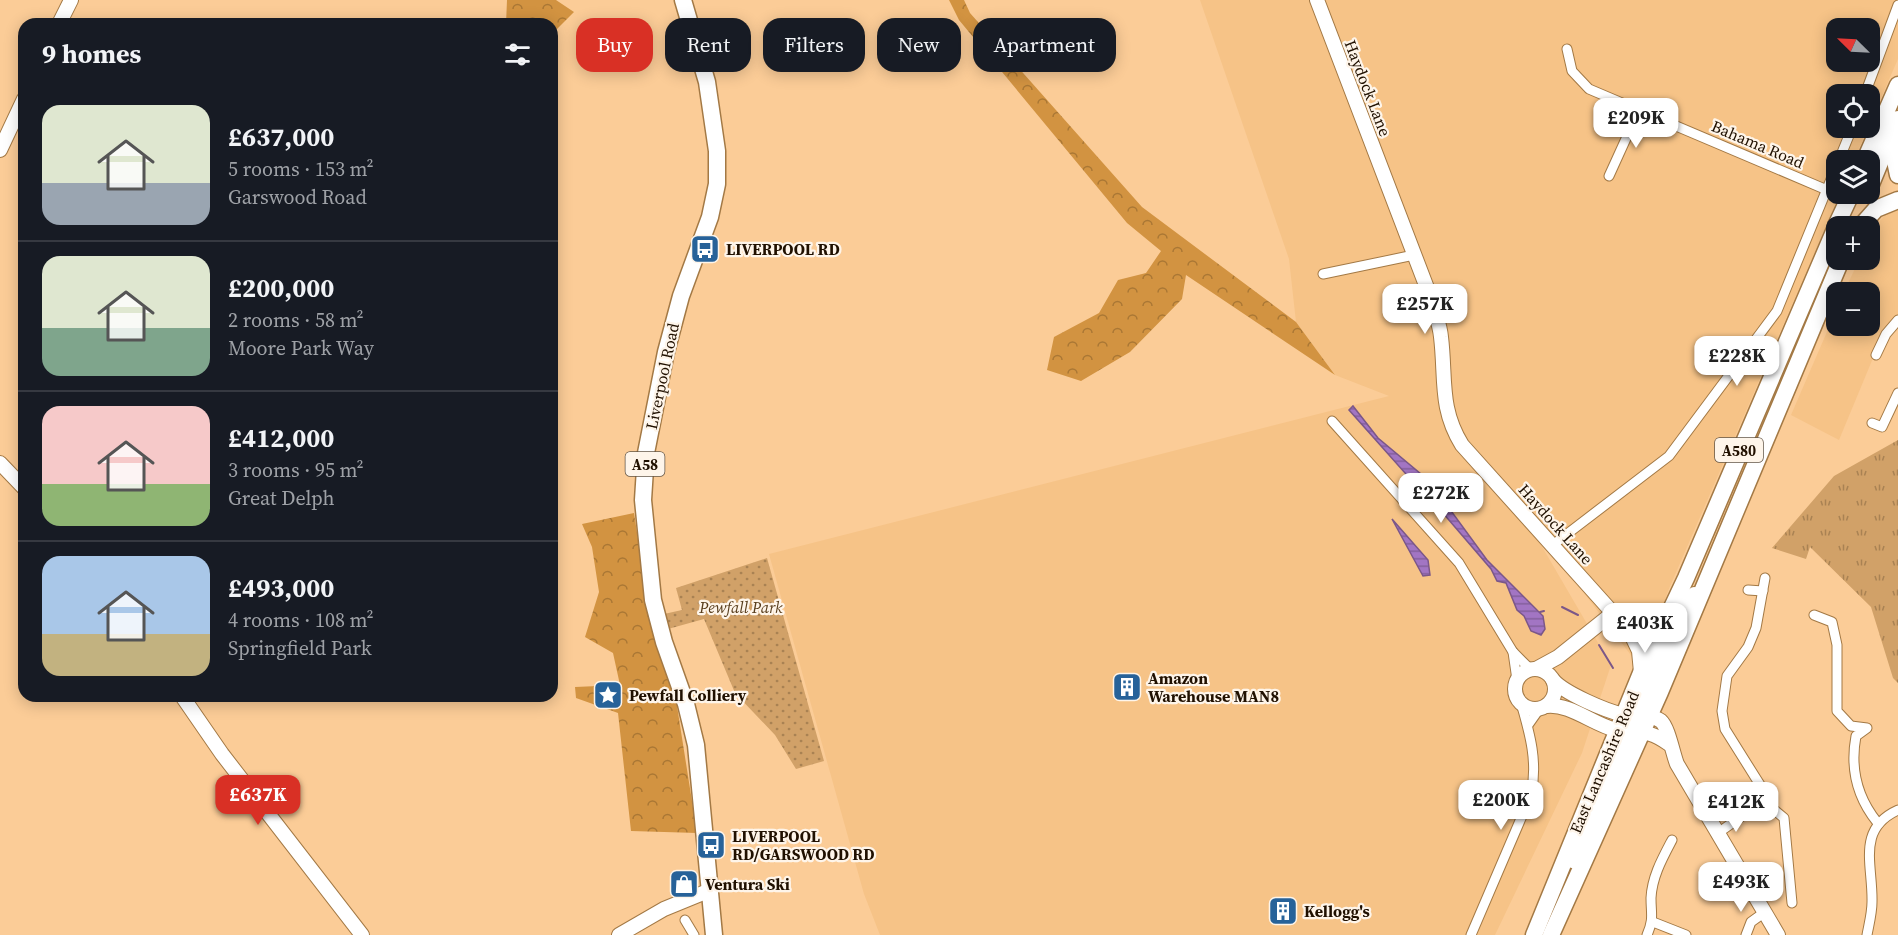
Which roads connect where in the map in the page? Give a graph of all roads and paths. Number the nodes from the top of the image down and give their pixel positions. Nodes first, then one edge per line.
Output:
1 (71, 0) edge
2 (683, 0) edge
3 (1317, 0) edge
4 (1898, 5) edge
5 (62, 18) edge
6 (1567, 49) dead end
7 (1869, 84) edge
8 (1898, 85) edge
9 (1639, 110) junction
10 (18, 112) edge
11 (1898, 119) edge
12 (1898, 136) edge
13 (0, 150) edge
14 (1869, 150) edge
15 (1880, 162) edge
16 (1898, 175) edge
17 (1609, 177) dead end
18 (1826, 190) edge
19 (1826, 192) edge
20 (1898, 200) edge
21 (1870, 216) edge
22 (1826, 250) edge
23 (1414, 255) junction
24 (1836, 270) edge
25 (1323, 274) dead end
26 (1898, 320) edge
27 (1876, 355) dead end
28 (1898, 393) edge
29 (1332, 422) dead end
30 (1872, 423) dead end
31 (0, 463) edge
32 (18, 482) edge
33 (1554, 544) junction
34 (1765, 578) dead end
35 (1748, 590) dead end
36 (1763, 591) junction
37 (1613, 613) junction
38 (1814, 615) dead end
39 (1630, 632) junction
40 (1661, 632) junction
41 (1513, 652) junction
42 (1558, 657) junction
43 (1533, 669) junction
44 (1641, 673) junction
45 (1551, 678) junction
46 (1517, 680) junction
47 (186, 702) edge
48 (1521, 703) junction
49 (1543, 707) junction
50 (1634, 723) junction
51 (1528, 725) junction
52 (1759, 804) junction
53 (1898, 810) edge
54 (1878, 822) junction
55 (1718, 833) junction
56 (1672, 840) dead end
57 (708, 891) junction
58 (1792, 903) dead end
59 (1765, 912) junction
60 (1653, 922) junction
61 (679, 932) dead end
62 (362, 935) edge
63 (619, 935) edge
64 (694, 935) edge
65 (714, 935) edge
66 (1471, 935) edge
67 (1534, 935) edge
68 (1551, 935) edge
69 (1647, 935) edge
70 (1686, 935) edge
71 (1746, 935) edge
72 (1778, 935) edge
73 (1867, 935) edge

1 - 5 street
2 - 57 highway, Liverpool Road / A58
3 - 23 street, Haydock Lane
4 - 7 street
6 - 9 street, Bahama Road
8 - 14 highway
9 - 17 street
9 - 18 street, Bahama Road
10 - 13 street
11 - 15 highway
12 - 16 highway
19 - 33 street
20 - 21 highway
22 - 40 highway, East Lancashire Road / A580
23 - 25 street
23 - 33 street, Haydock Lane
24 - 50 highway, East Lancashire Road / A580
26 - 27 street
28 - 30 street
29 - 41 street
31 - 32 street
33 - 37 street, Haydock Lane
34 - 36 street
35 - 36 street
36 - 52 street
37 - 39 street, Haydock Lane
37 - 42 street
38 - 54 street
39 - 40 street
39 - 44 street, Haydock Lane
40 - 44 highway, East Lancashire Road / A580
41 - 43 street
41 - 46 street
42 - 43 street
42 - 45 street
43 - 45 street
43 - 46 street
44 - 50 highway, East Lancashire Road / A580
45 - 49 street
45 - 50 street
46 - 48 street
47 - 62 street
48 - 49 street
48 - 51 street
49 - 50 street
49 - 51 street
50 - 55 street
50 - 67 highway, East Lancashire Road / A580
50 - 68 highway, East Lancashire Road / A580
51 - 66 street
52 - 55 street
52 - 58 street
53 - 54 street
54 - 73 street
55 - 59 street
56 - 60 street
57 - 63 street
57 - 65 highway, Liverpool Road / A58
59 - 71 street
59 - 72 street
60 - 69 street
60 - 70 street
61 - 64 street

